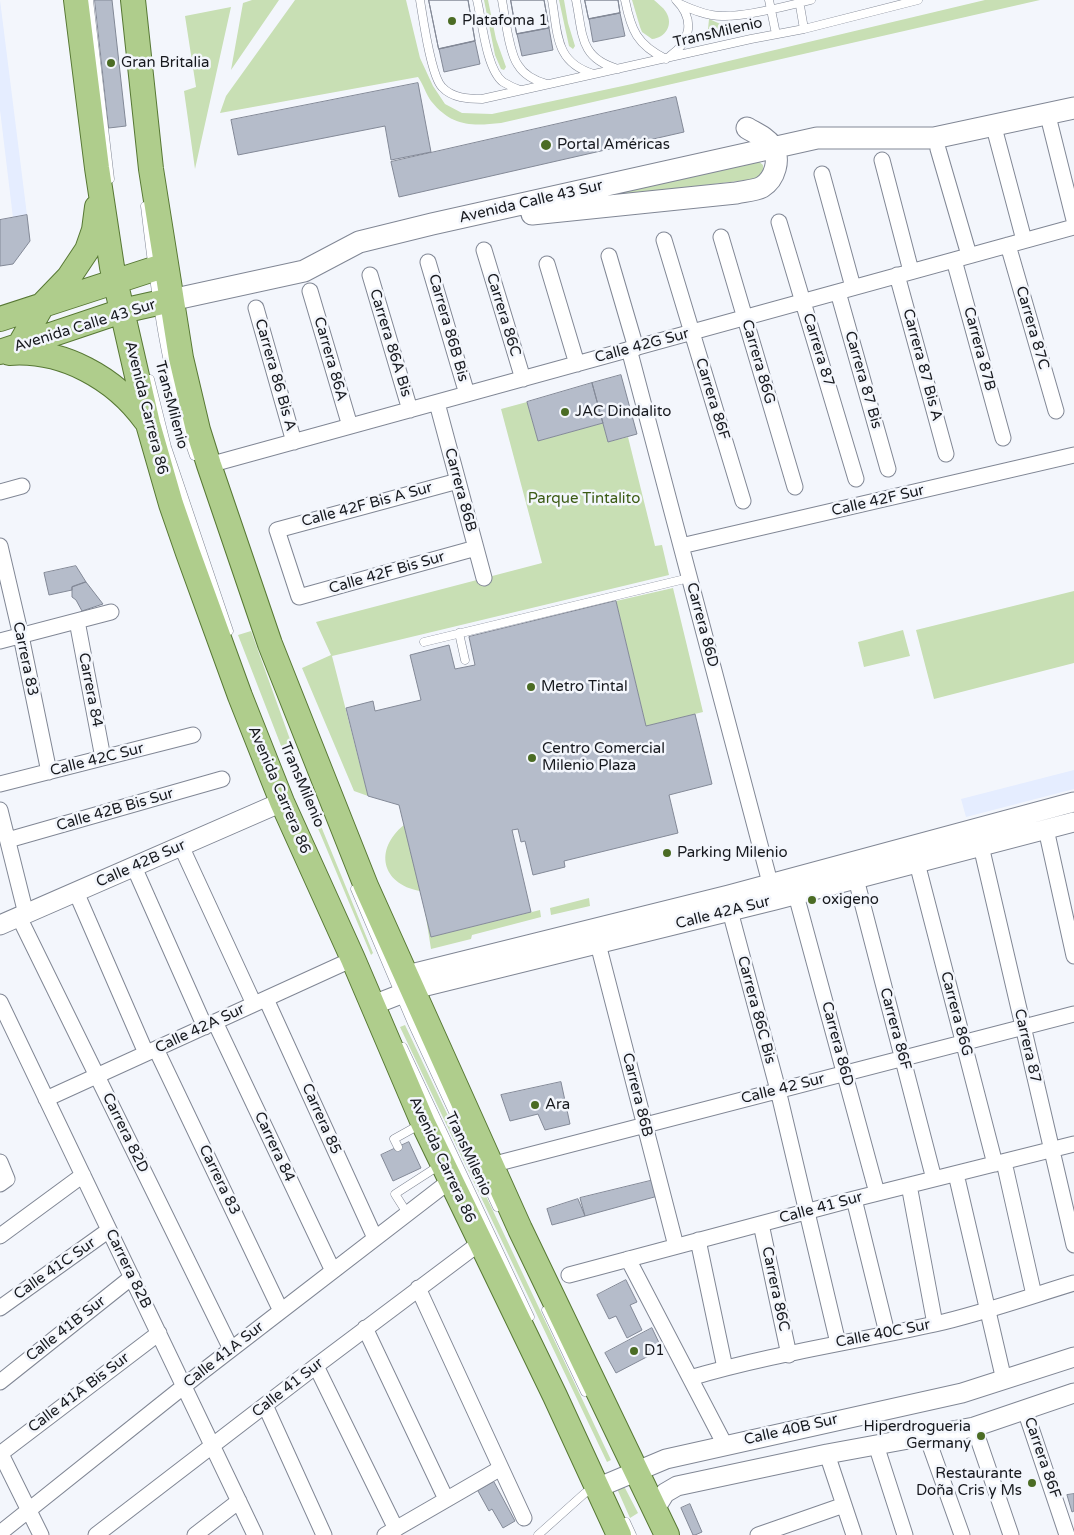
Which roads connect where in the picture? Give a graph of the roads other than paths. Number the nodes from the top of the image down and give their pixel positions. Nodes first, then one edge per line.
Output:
1 (76, 0) edge
2 (89, 0) edge
3 (133, 0) edge
4 (420, 0) edge
5 (478, 0) edge
6 (502, 0) edge
7 (552, 0) edge
8 (576, 0) edge
9 (625, 0) edge
10 (769, 0) edge
11 (811, 0) edge
12 (918, 0) edge
13 (799, 1) edge
14 (678, 2) edge
15 (771, 9) junction
16 (804, 29) junction
17 (776, 34) junction
18 (666, 59) junction
19 (619, 69) junction
20 (594, 75) junction
21 (550, 84) junction
22 (520, 90) junction
23 (1074, 108) edge
24 (1050, 124) dead end
25 (747, 128) dead end
26 (996, 135) dead end
27 (774, 147) junction
28 (938, 149) dead end
29 (882, 160) dead end
30 (97, 168) junction
31 (822, 174) dead end
32 (111, 187) dead end
33 (144, 196) dead end
34 (1074, 220) edge
35 (779, 222) dead end
36 (432, 224) junction
37 (1074, 226) edge
38 (721, 237) dead end
39 (664, 240) dead end
40 (1024, 240) junction
41 (1008, 245) junction
42 (484, 250) dead end
43 (609, 256) dead end
44 (962, 258) junction
45 (428, 262) dead end
46 (547, 264) dead end
47 (159, 267) junction
48 (904, 273) junction
49 (370, 275) dead end
50 (124, 279) junction
51 (853, 288) junction
52 (310, 291) dead end
53 (838, 292) junction
54 (803, 301) junction
55 (165, 302) junction
56 (43, 304) junction
57 (256, 308) dead end
58 (130, 309) junction
59 (745, 318) junction
60 (0, 319) edge
61 (692, 332) junction
62 (632, 349) junction
63 (6, 351) edge
64 (577, 364) junction
65 (148, 371) dead end
66 (523, 379) junction
67 (467, 394) junction
68 (437, 402) junction
69 (410, 410) junction
70 (1056, 411) dead end
71 (148, 424) junction
72 (350, 426) junction
73 (1003, 438) dead end
74 (294, 442) junction
75 (946, 454) dead end
76 (1074, 455) edge
77 (204, 466) junction
78 (888, 469) dead end
79 (856, 479) dead end
80 (458, 481) junction
81 (22, 486) dead end
82 (795, 487) dead end
83 (0, 492) edge
84 (743, 501) dead end
85 (0, 546) edge
86 (681, 546) junction
87 (476, 548) junction
88 (484, 578) dead end
89 (690, 578) junction
90 (299, 598) joint
91 (111, 612) dead end
92 (77, 621) junction
93 (460, 633) junction
94 (21, 636) junction
95 (231, 638) dead end
96 (0, 642) edge
97 (424, 642) dead end
98 (465, 660) dead end
99 (193, 735) dead end
100 (103, 758) junction
101 (49, 772) junction
102 (222, 779) dead end
103 (0, 784) edge
104 (282, 802) junction
105 (1074, 802) edge
106 (0, 810) edge
107 (1074, 822) edge
108 (1046, 829) junction
109 (8, 840) junction
110 (181, 846) junction
111 (980, 846) junction
112 (917, 863) junction
113 (134, 867) junction
114 (856, 879) junction
115 (354, 886) dead end
116 (76, 892) junction
117 (773, 892) junction
118 (796, 895) junction
119 (730, 911) junction
120 (22, 915) junction
121 (0, 925) edge
122 (598, 944) junction
123 (1074, 956) edge
124 (353, 959) junction
125 (392, 995) junction
126 (260, 1001) junction
127 (0, 1002) edge
128 (1074, 1014) edge
129 (210, 1024) junction
130 (1023, 1027) junction
131 (398, 1036) dead end
132 (964, 1042) junction
133 (151, 1051) junction
134 (902, 1058) junction
135 (844, 1073) junction
136 (97, 1076) junction
137 (778, 1090) junction
138 (46, 1099) junction
139 (423, 1123) junction
140 (644, 1125) junction
141 (1074, 1144) edge
142 (398, 1147) dead end
143 (1052, 1149) junction
144 (0, 1162) edge
145 (1000, 1163) junction
146 (491, 1164) junction
147 (447, 1171) junction
148 (412, 1172) dead end
149 (956, 1174) junction
150 (83, 1175) junction
151 (934, 1179) junction
152 (3, 1181) edge
153 (416, 1181) junction
154 (909, 1185) junction
155 (877, 1193) junction
156 (854, 1199) junction
157 (806, 1211) junction
158 (407, 1213) junction
159 (503, 1218) dead end
160 (760, 1224) junction
161 (109, 1230) junction
162 (0, 1236) edge
163 (375, 1238) junction
164 (698, 1240) junction
165 (481, 1242) junction
166 (676, 1246) junction
167 (1074, 1246) edge
168 (628, 1259) junction
169 (333, 1271) junction
170 (568, 1275) dead end
171 (132, 1277) junction
172 (1074, 1283) edge
173 (418, 1288) junction
174 (1034, 1295) junction
175 (543, 1304) dead end
176 (0, 1308) edge
177 (281, 1311) junction
178 (988, 1311) junction
179 (935, 1324) junction
180 (534, 1326) dead end
181 (366, 1328) junction
182 (159, 1333) junction
183 (887, 1333) junction
184 (838, 1343) junction
185 (232, 1348) junction
186 (789, 1355) junction
187 (1074, 1357) edge
188 (316, 1366) junction
189 (725, 1368) junction
190 (690, 1378) junction
191 (1004, 1380) junction
192 (0, 1382) edge
193 (184, 1386) junction
194 (1074, 1393) edge
195 (587, 1396) dead end
196 (265, 1405) junction
197 (1025, 1410) junction
198 (806, 1426) junction
199 (974, 1427) junction
200 (927, 1437) junction
201 (725, 1445) junction
202 (876, 1445) junction
203 (213, 1446) junction
204 (0, 1453) edge
205 (821, 1455) junction
206 (501, 1468) junction
207 (629, 1475) junction
208 (605, 1485) junction
209 (446, 1500) junction
210 (239, 1501) junction
211 (844, 1505) junction
212 (654, 1509) junction
213 (28, 1511) junction
214 (524, 1518) dead end
215 (621, 1526) edge
216 (390, 1532) edge
217 (0, 1533) edge
218 (41, 1535) edge
219 (96, 1535) edge
220 (195, 1535) edge
221 (255, 1535) edge
222 (324, 1535) edge
223 (538, 1535) edge
224 (632, 1535) edge
225 (667, 1535) edge
226 (758, 1535) edge
227 (854, 1535) edge
228 (906, 1535) edge
229 (962, 1535) edge
230 (1011, 1535) edge
231 (1067, 1535) edge

1 - 30 main road, Avenida Carrera 86
2 - 32 lane
3 - 47 main road, Avenida Carrera 86
4 - 22 lane, TransMilenio
5 - 22 lane
6 - 21 lane
7 - 20 lane
8 - 19 lane
9 - 18 lane, TransMilenio
10 - 15 lane, TransMilenio
11 - 13 lane, TransMilenio
12 - 16 lane, TransMilenio
13 - 15 lane, TransMilenio
13 - 16 lane
14 - 15 lane, TransMilenio
14 - 18 lane, TransMilenio
15 - 17 lane, TransMilenio
16 - 17 lane, TransMilenio
17 - 18 lane, TransMilenio
18 - 19 lane, TransMilenio
19 - 20 lane, TransMilenio
20 - 21 lane, TransMilenio
21 - 22 lane, TransMilenio
23 - 27 main road, Avenida Calle 43 Sur
24 - 34 street
25 - 27 main road
26 - 40 street
27 - 36 main road, Avenida Calle 43 Sur
27 - 36 main road
28 - 44 street, Carrera 87B
29 - 48 street, Carrera 87 Bis A
30 - 50 main road, Avenida Carrera 86
30 - 56 main road
31 - 51 street
33 - 47 lane
35 - 54 street, Carrera 87
36 - 55 main road, Avenida Calle 43 Sur
37 - 40 street, Calle 42G Sur
38 - 59 street, Carrera 86G
39 - 61 street, Carrera 86F
40 - 41 street, Calle 42G Sur
41 - 44 street, Calle 42G Sur
41 - 70 street, Carrera 87C
42 - 66 street, Carrera 86C
43 - 62 street, Carrera 86D
44 - 48 street, Calle 42G Sur
44 - 73 street, Carrera 87B
45 - 67 street, Carrera 86B Bis
46 - 64 street
47 - 50 main road, Avenida Calle 43 Sur
47 - 55 main road, Avenida Carrera 86
48 - 51 street, Calle 42G Sur
48 - 75 street, Carrera 87 Bis A
49 - 69 street, Carrera 86A Bis
50 - 56 main road, Avenida Calle 43 Sur
50 - 58 main road, Avenida Carrera 86
51 - 53 street, Calle 42G Sur
52 - 72 street, Carrera 86A
53 - 54 street, Calle 42G Sur
53 - 78 street, Carrera 87 Bis
54 - 59 street, Calle 42G Sur
54 - 79 street, Carrera 87
55 - 58 main road, Avenida Calle 43 Sur
55 - 77 main road, Avenida Carrera 86
56 - 60 main road, Avenida Calle 43 Sur
56 - 63 main road
57 - 74 street, Carrera 86 Bis A
58 - 63 main road, Avenida Calle 43 Sur
58 - 71 main road, Avenida Carrera 86
59 - 61 street, Calle 42G Sur
59 - 82 street, Carrera 86G
61 - 62 street, Calle 42G Sur
61 - 84 street, Carrera 86F
62 - 64 street, Calle 42G Sur
62 - 86 street, Carrera 86D
63 - 71 main road
64 - 66 street, Calle 42G Sur
65 - 95 lane, TransMilenio
66 - 67 street, Calle 42G Sur
67 - 68 street, Calle 42G Sur
68 - 69 street, Calle 42G Sur
68 - 80 street, Carrera 86B
69 - 72 street, Calle 42G Sur
71 - 104 main road, Avenida Carrera 86
72 - 74 street, Calle 42G Sur
74 - 77 street, Calle 42G Sur
76 - 86 street, Calle 42F Sur
77 - 125 main road, Avenida Carrera 86
80 - 87 street, Carrera 86B
80 - 90 street, Calle 42F Bis A Sur
81 - 83 street
85 - 94 street, Carrera 83
86 - 89 street, Carrera 86D
87 - 88 street, Carrera 86B
87 - 90 street, Calle 42F Bis Sur
89 - 93 lane
89 - 117 street, Carrera 86D
91 - 92 street
92 - 94 street
92 - 100 street, Carrera 84
93 - 97 lane
93 - 98 lane
94 - 96 street
94 - 101 street, Carrera 83
99 - 100 street, Calle 42C Sur
100 - 101 street, Calle 42C Sur
101 - 103 street, Calle 42C Sur
102 - 109 street, Calle 42B Bis Sur
104 - 110 street, Calle 42B Sur
104 - 124 main road, Avenida Carrera 86
105 - 117 street, Calle 42A Sur
106 - 109 street, Carrera 82D
107 - 108 street, Calle 42A Sur
108 - 111 street, Calle 42A Sur
108 - 123 street
109 - 120 street, Carrera 82D
110 - 113 street, Calle 42B Sur
110 - 126 street, Carrera 85
111 - 112 street, Calle 42A Sur
111 - 130 street, Carrera 87
112 - 114 street, Calle 42A Sur
112 - 132 street, Carrera 86G
113 - 116 street, Calle 42B Sur
113 - 129 street, Carrera 84
114 - 118 street, Calle 42A Sur
114 - 134 street, Carrera 86F
115 - 125 lane, TransMilenio
116 - 120 street, Calle 42B Sur
116 - 133 street, Carrera 83
117 - 118 street, Calle 42A Sur
117 - 119 street, Calle 42A Sur
117 - 125 street, Calle 42A Sur
118 - 135 street, Carrera 86D
119 - 122 street, Calle 42A Sur
119 - 137 street, Carrera 86C Bis
120 - 121 street, Calle 42B Sur
120 - 136 street, Carrera 82D
122 - 125 street, Calle 42A Sur
122 - 140 street, Carrera 86B
124 - 125 main road, Avenida Carrera 86
124 - 126 street, Calle 42A Sur
125 - 139 main road, Avenida Carrera 86
125 - 146 main road, Avenida Carrera 86
125 - 159 lane, TransMilenio
126 - 129 street, Calle 42A Sur
126 - 163 street, Carrera 85
127 - 138 street, Carrera 82B
128 - 130 street, Calle 42 Sur
129 - 133 street, Calle 42A Sur
129 - 169 street, Carrera 84
130 - 132 street, Calle 42 Sur
130 - 143 street, Carrera 87
131 - 180 lane, TransMilenio
132 - 134 street, Calle 42 Sur
132 - 145 street, Carrera 86G
133 - 136 street, Calle 42A Sur
133 - 177 street, Carrera 83
134 - 135 street, Calle 42 Sur
134 - 151 street, Carrera 86F
135 - 137 street, Calle 42 Sur
135 - 155 street, Carrera 86D
136 - 138 street, Calle 42A Sur
136 - 185 street, Carrera 82D
137 - 140 street, Calle 42 Sur
137 - 157 street, Carrera 86C Bis
138 - 150 street, Carrera 82B
139 - 142 lane
139 - 147 main road, Avenida Carrera 86
140 - 146 street, Calle 42 Sur
140 - 166 street, Carrera 86B
141 - 143 street, Calle 41 Sur
143 - 145 street, Calle 41 Sur
143 - 167 street, Carrera 87
144 - 152 street
145 - 149 street, Calle 41 Sur
145 - 174 street, Carrera 86G
146 - 207 main road, Avenida Carrera 86
147 - 153 lane
147 - 158 street, Calle 41A Sur
147 - 165 main road, Avenida Carrera 86
148 - 153 lane
149 - 151 street, Calle 41 Sur
149 - 178 street
150 - 161 street, Carrera 82B
150 - 162 street
151 - 154 street, Calle 41 Sur
153 - 158 lane
154 - 155 street, Calle 41 Sur
154 - 179 street
155 - 156 street, Calle 41 Sur
156 - 157 street, Calle 41 Sur
156 - 183 street
157 - 160 street, Calle 41 Sur
157 - 184 street, Carrera 86C Bis
158 - 163 street, Calle 41A Sur
160 - 164 street, Calle 41 Sur
160 - 186 street, Carrera 86C
161 - 171 street, Carrera 82B
161 - 176 street, Calle 41C Sur
163 - 169 street, Calle 41A Sur
164 - 166 street, Calle 41 Sur
164 - 189 street
165 - 173 street, Calle 41 Sur
165 - 208 main road, Avenida Carrera 86
166 - 168 street, Calle 41 Sur
168 - 170 street, Calle 41 Sur
168 - 190 street
169 - 177 street, Calle 41A Sur
171 - 182 street, Carrera 82B
171 - 192 street, Calle 41B Sur
172 - 174 street, Calle 40C Sur
173 - 181 street, Calle 41 Sur
173 - 206 street
174 - 178 street, Calle 40C Sur
175 - 195 lane
177 - 185 street, Calle 41A Sur
178 - 179 street, Calle 40C Sur
178 - 191 street
179 - 183 street, Calle 40C Sur
181 - 188 street, Calle 41 Sur
181 - 209 street
182 - 193 street, Carrera 82B
182 - 204 street, Calle 41A Bis Sur
183 - 184 street, Calle 40C Sur
184 - 186 street, Calle 40C Sur
185 - 193 street, Calle 41A Sur
186 - 189 street, Calle 40C Sur
187 - 191 street, Calle 40B Sur
188 - 196 street, Calle 41 Sur
188 - 216 street
189 - 190 street, Calle 40C Sur
190 - 201 street
191 - 198 street, Calle 40B Sur
193 - 203 street, Carrera 82B
193 - 213 street, Calle 41A Sur
194 - 197 street, Calle 40B Sur
196 - 203 street, Calle 41 Sur
196 - 222 street
197 - 199 street, Calle 40B Sur
197 - 231 street, Carrera 86F
198 - 201 street, Calle 40B Sur
198 - 205 street
199 - 200 street, Calle 40B Sur
199 - 230 street
200 - 202 street, Calle 40B Sur
200 - 229 street
201 - 207 street, Calle 40B Sur
202 - 205 street, Calle 40B Sur
202 - 228 street
203 - 210 street, Carrera 82B
203 - 219 street, Calle 41 Sur
204 - 213 street
205 - 211 street
205 - 212 street, Calle 40B Sur
206 - 209 street
206 - 214 street
207 - 208 street, Calle 40B Sur
207 - 212 main road, Avenida Carrera 86
208 - 215 main road, Avenida Carrera 86
208 - 223 lane
209 - 216 street
210 - 220 street
210 - 221 street, Carrera 82B
211 - 226 street
211 - 227 street
212 - 225 main road, Avenida Carrera 86
213 - 217 street, Calle 41A Sur
213 - 218 street
215 - 224 lane

